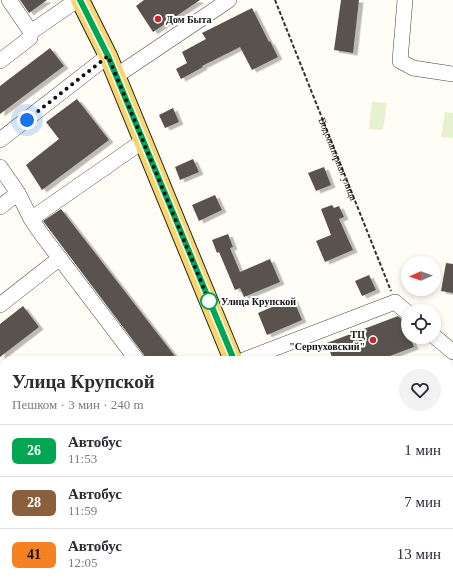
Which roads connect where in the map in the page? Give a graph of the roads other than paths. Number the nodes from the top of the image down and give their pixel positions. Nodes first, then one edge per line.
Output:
1 (9, 0) edge
2 (77, 0) edge
3 (80, 0) edge
4 (229, 0) edge
5 (404, 0) edge
6 (31, 32) junction
7 (108, 56) junction
8 (0, 61) edge
9 (453, 74) edge
10 (116, 76) junction
11 (1, 137) edge
12 (143, 142) junction
13 (0, 168) edge
14 (18, 193) junction
15 (0, 207) edge
16 (31, 219) junction
17 (60, 258) junction
18 (0, 305) edge
19 (401, 307) edge
20 (441, 342) edge
21 (453, 352) edge
22 (134, 356) edge
23 (232, 356) edge
24 (254, 356) edge

1 - 6 street
2 - 6 street
3 - 7 main road
4 - 10 street
5 - 9 street
6 - 8 street
7 - 10 main road
7 - 11 street
10 - 12 main road
12 - 16 street
12 - 23 main road
13 - 14 street
14 - 15 street
14 - 16 street
16 - 17 street
17 - 18 street
17 - 22 street
19 - 24 street
20 - 21 street

